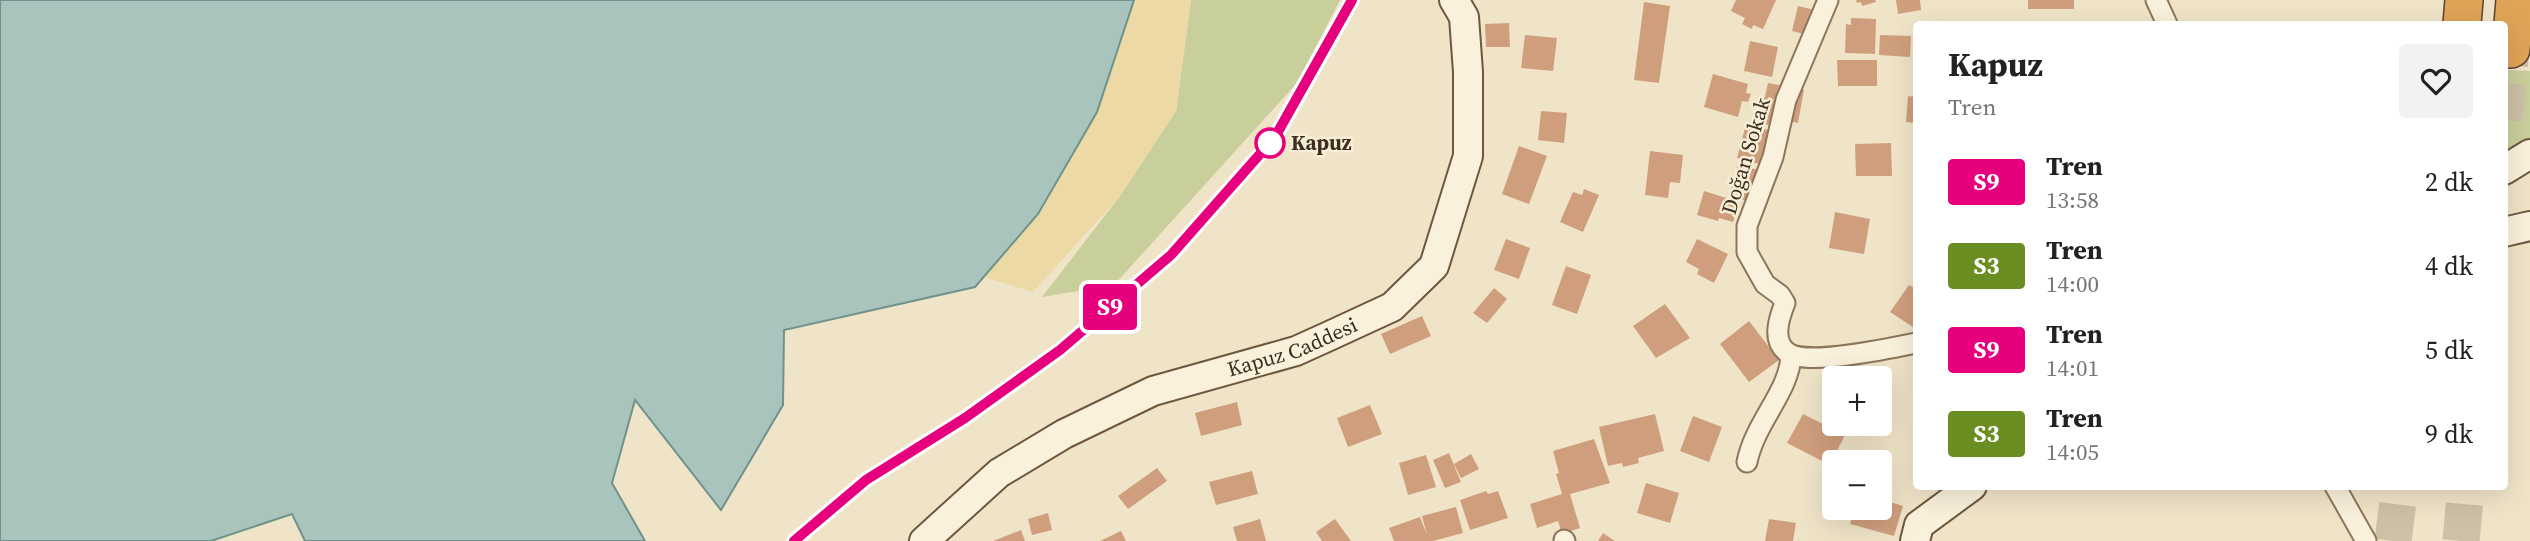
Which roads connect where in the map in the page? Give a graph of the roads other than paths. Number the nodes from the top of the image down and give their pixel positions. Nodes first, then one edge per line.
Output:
1 (1828, 0) edge
2 (2156, 0) edge
3 (2464, 0) edge
4 (2515, 0) edge
5 (1459, 6) edge
6 (2166, 21) edge
7 (2462, 21) edge
8 (2511, 50) dead end
9 (2530, 154) edge
10 (2508, 168) edge
11 (2530, 226) edge
12 (2508, 231) edge
13 (1913, 344) edge
14 (1791, 355) junction
15 (1747, 462) dead end
16 (1967, 490) edge
17 (2336, 490) edge
18 (923, 541) edge
19 (1914, 541) edge
20 (2366, 541) edge

1 - 14 street, Doğan Sokak
2 - 6 street
3 - 7 highway
4 - 8 highway
5 - 18 main road, Kapuz Caddesi
9 - 10 main road
11 - 12 main road
13 - 14 street
14 - 15 street
16 - 19 main road
17 - 20 street

